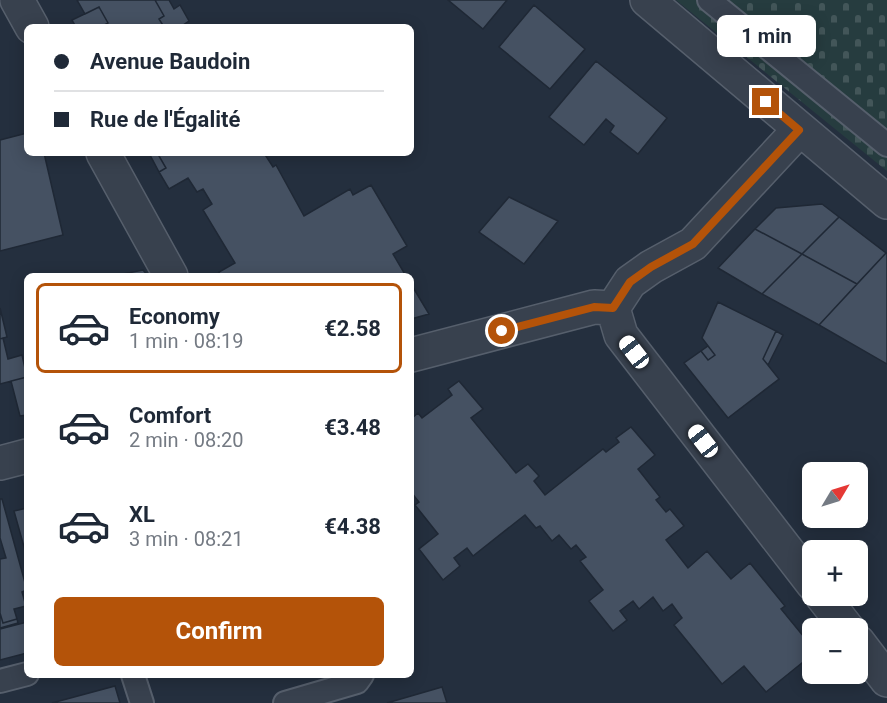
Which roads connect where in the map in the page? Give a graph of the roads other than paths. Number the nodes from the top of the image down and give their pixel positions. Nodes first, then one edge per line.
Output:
1 (17, 0) edge
2 (647, 0) edge
3 (709, 0) edge
4 (30, 24) edge
5 (799, 130) junction
6 (884, 137) edge
7 (105, 156) edge
8 (887, 202) edge
9 (169, 273) edge
10 (613, 308) junction
11 (414, 354) edge
12 (24, 457) edge
13 (0, 463) edge
14 (802, 570) edge
15 (830, 606) edge
16 (840, 618) edge
17 (868, 655) edge
18 (24, 675) edge
19 (134, 678) edge
20 (360, 678) edge
21 (887, 680) edge
22 (0, 681) edge
23 (142, 703) edge
24 (285, 703) edge

1 - 4 street
2 - 5 street
3 - 6 lane
5 - 8 street
5 - 10 street
7 - 9 street
10 - 11 street
10 - 14 street
12 - 13 street
15 - 16 street
17 - 21 street
18 - 22 lane
19 - 23 lane
20 - 24 lane

